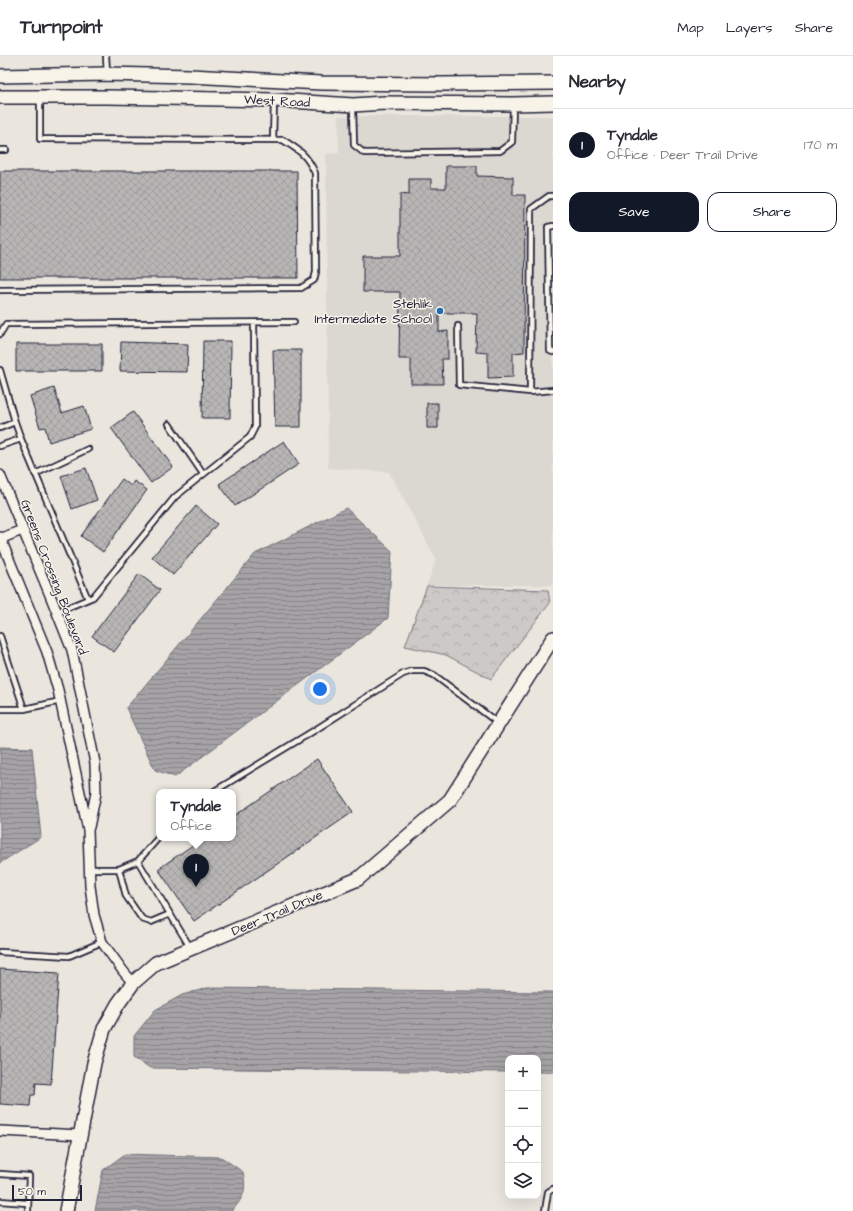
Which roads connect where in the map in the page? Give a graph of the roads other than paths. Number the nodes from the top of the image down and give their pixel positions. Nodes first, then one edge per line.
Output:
1 (106, 56) edge
2 (107, 74) junction
3 (0, 76) edge
4 (276, 81) junction
5 (553, 83) edge
6 (442, 84) junction
7 (108, 96) junction
8 (0, 97) edge
9 (40, 97) junction
10 (274, 100) junction
11 (442, 103) junction
12 (553, 103) edge
13 (513, 104) junction
14 (353, 106) junction
15 (273, 140) junction
16 (0, 150) edge
17 (6, 150) dead end
18 (553, 196) edge
19 (553, 226) edge
20 (0, 290) edge
21 (294, 322) dead end
22 (254, 323) junction
23 (458, 326) dead end
24 (0, 334) edge
25 (553, 352) edge
26 (0, 370) edge
27 (553, 390) edge
28 (530, 392) junction
29 (15, 422) junction
30 (169, 424) dead end
31 (0, 428) edge
32 (21, 439) junction
33 (0, 446) edge
34 (88, 450) dead end
35 (35, 474) junction
36 (204, 474) junction
37 (0, 475) edge
38 (22, 530) junction
39 (0, 538) edge
40 (88, 599) junction
41 (57, 612) junction
42 (0, 636) edge
43 (553, 638) edge
44 (61, 701) junction
45 (0, 709) edge
46 (24, 709) junction
47 (499, 723) junction
48 (218, 789) edge
49 (88, 830) junction
50 (156, 840) edge
51 (138, 861) junction
52 (90, 869) junction
53 (120, 869) junction
54 (170, 914) junction
55 (102, 942) junction
56 (191, 949) junction
57 (0, 952) edge
58 (133, 983) junction
59 (0, 1131) edge
60 (81, 1135) junction
61 (0, 1174) edge
62 (553, 1189) edge
63 (0, 1201) edge
64 (27, 1203) junction
65 (28, 1211) edge
66 (66, 1211) edge
67 (545, 1211) edge

1 - 2 lane
2 - 3 main road, West Road
2 - 4 main road, West Road
2 - 7 main road
4 - 6 main road, West Road
4 - 10 main road
5 - 6 main road, West Road
6 - 11 main road
7 - 9 main road, West Road
7 - 10 main road, West Road
8 - 9 main road, West Road
9 - 15 lane
10 - 14 main road, West Road
10 - 15 lane
11 - 13 main road, West Road
11 - 14 main road, West Road
12 - 13 main road, West Road
13 - 14 lane
15 - 20 lane
16 - 17 lane
18 - 28 lane
19 - 25 lane
21 - 22 lane
22 - 24 lane
22 - 36 lane
23 - 28 lane
26 - 29 lane
27 - 28 lane
29 - 31 lane
29 - 32 lane
30 - 36 lane
32 - 33 lane
32 - 35 lane
34 - 35 lane
35 - 40 lane
36 - 40 lane
37 - 38 street, Greens Crossing Boulevard
38 - 39 street
38 - 41 street, Greens Crossing Boulevard
39 - 44 street, Greens Crossing Boulevard
40 - 41 lane
41 - 49 street, Greens Crossing Boulevard
42 - 46 lane
43 - 47 main road, Deer Trail Drive
44 - 46 lane
44 - 49 street, Greens Crossing Boulevard
45 - 46 lane
47 - 48 lane
47 - 56 main road, Deer Trail Drive
49 - 52 street, Greens Crossing Boulevard
50 - 51 lane
51 - 53 lane
51 - 54 lane
52 - 53 lane
52 - 55 street, Greens Crossing Boulevard
53 - 54 lane
54 - 56 lane
55 - 57 lane
55 - 58 street, Greens Crossing Boulevard
56 - 58 main road, Deer Trail Drive
58 - 60 main road, Deer Trail Drive
59 - 60 street
60 - 66 main road, Deer Trail Drive
61 - 64 lane
62 - 67 lane
63 - 64 lane
64 - 65 lane

